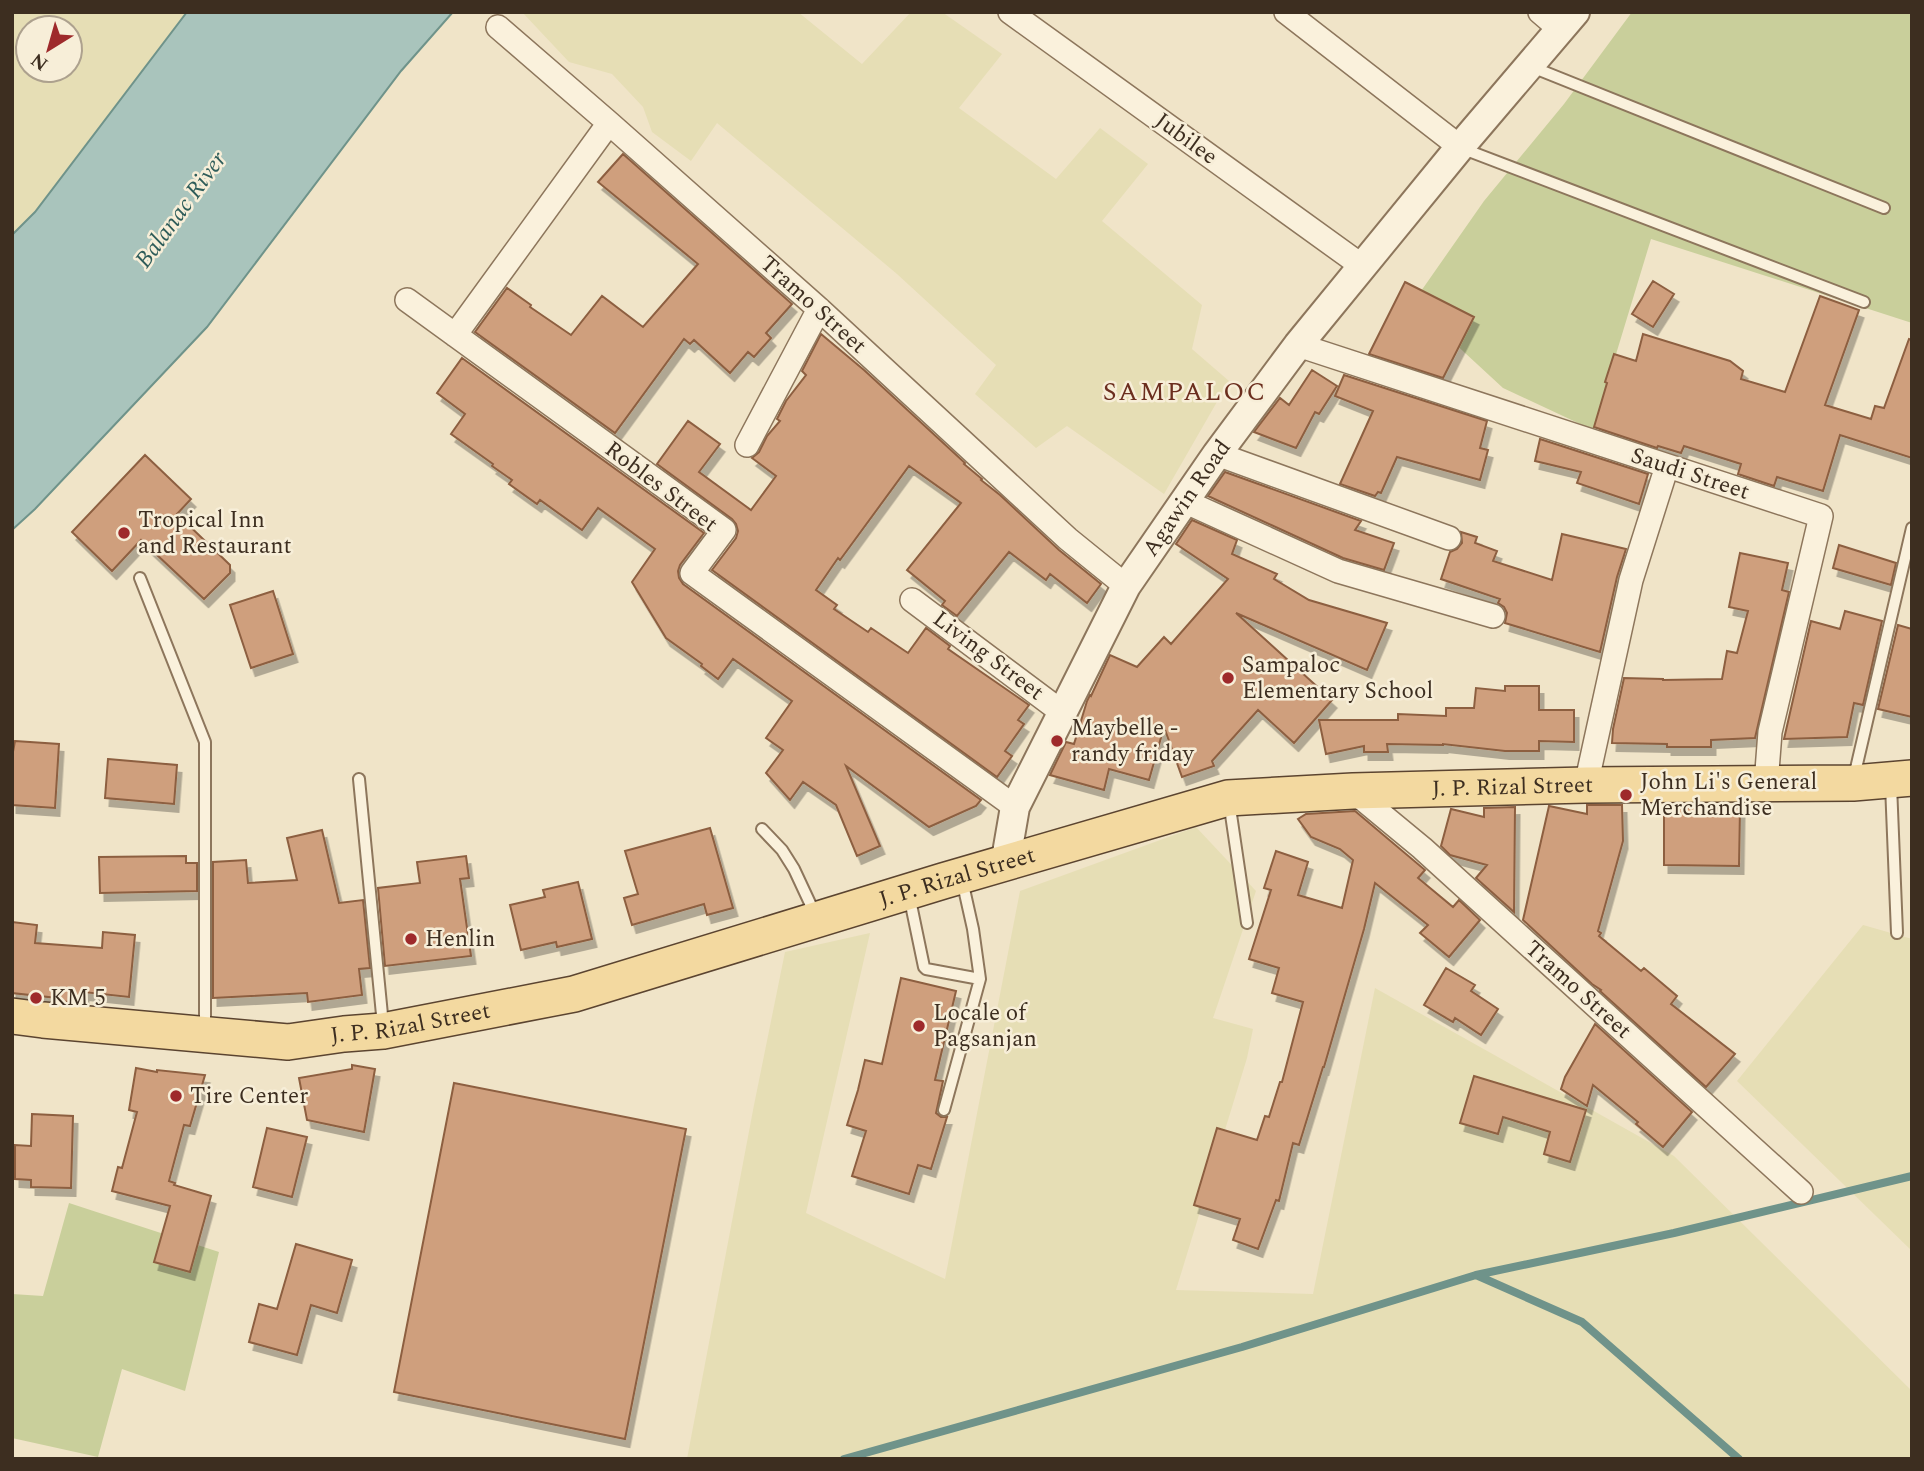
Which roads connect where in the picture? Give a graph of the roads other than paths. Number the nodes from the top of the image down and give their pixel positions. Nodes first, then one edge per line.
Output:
1 (1010, 12) edge
2 (1286, 12) edge
3 (1559, 18) edge
4 (498, 27) dead end
5 (1530, 66) junction
6 (609, 123) junction
7 (1460, 147) junction
8 (1884, 208) dead end
9 (1362, 266) junction
10 (407, 300) dead end
11 (1864, 302) dead end
12 (819, 309) junction
13 (455, 335) junction
14 (1298, 345) junction
15 (747, 445) dead end
16 (1217, 454) junction
17 (1667, 466) junction
18 (1184, 501) junction
19 (1912, 528) edge
20 (1449, 538) dead end
21 (140, 578) dead end
22 (1126, 586) junction
23 (912, 600) dead end
24 (1493, 616) dead end
25 (1063, 713) junction
26 (359, 779) dead end
27 (1901, 779) edge
28 (1853, 783) junction
29 (1766, 784) junction
30 (1586, 785) junction
31 (1353, 791) junction
32 (1228, 798) junction
33 (1015, 807) junction
34 (762, 829) dead end
35 (1005, 864) junction
36 (961, 876) junction
37 (908, 892) junction
38 (817, 920) junction
39 (1247, 923) dead end
40 (1897, 933) dead end
41 (980, 979) junction
42 (12, 1016) edge
43 (383, 1031) junction
44 (205, 1035) junction
45 (944, 1110) dead end
46 (1801, 1192) dead end

1 - 9 street, Jubilee
2 - 7 street
3 - 5 street, Agawin Road
4 - 6 street, Tramo Street
5 - 7 street, Agawin Road
5 - 8 lane
6 - 12 street, Tramo Street
6 - 13 street
7 - 9 street, Agawin Road
7 - 11 lane
9 - 14 street, Agawin Road
10 - 13 street, Robles Street
12 - 15 street
12 - 22 street, Tramo Street
13 - 33 street, Robles Street
14 - 16 street, Agawin Road
14 - 17 street, Saudi Street
16 - 18 street, Agawin Road
16 - 20 street
17 - 29 street, Saudi Street
17 - 30 street
18 - 22 street, Agawin Road
18 - 24 street
19 - 28 lane
21 - 44 lane
22 - 25 street, Agawin Road
23 - 25 street, Living Street
25 - 33 street, Agawin Road
26 - 43 lane
27 - 28 main road, J. P. Rizal Street
27 - 40 lane
28 - 29 main road, J. P. Rizal Street
29 - 30 main road, J. P. Rizal Street
30 - 31 main road, J. P. Rizal Street
31 - 32 main road, J. P. Rizal Street
31 - 46 street, Tramo Street
32 - 35 main road, J. P. Rizal Street
32 - 39 lane
33 - 35 street, Agawin Road
34 - 38 lane
35 - 36 main road, J. P. Rizal Street
36 - 37 main road, J. P. Rizal Street
36 - 41 lane
37 - 38 main road, J. P. Rizal Street
37 - 41 lane
38 - 43 main road, J. P. Rizal Street
41 - 45 lane
42 - 44 main road, J. P. Rizal Street
43 - 44 main road, J. P. Rizal Street

